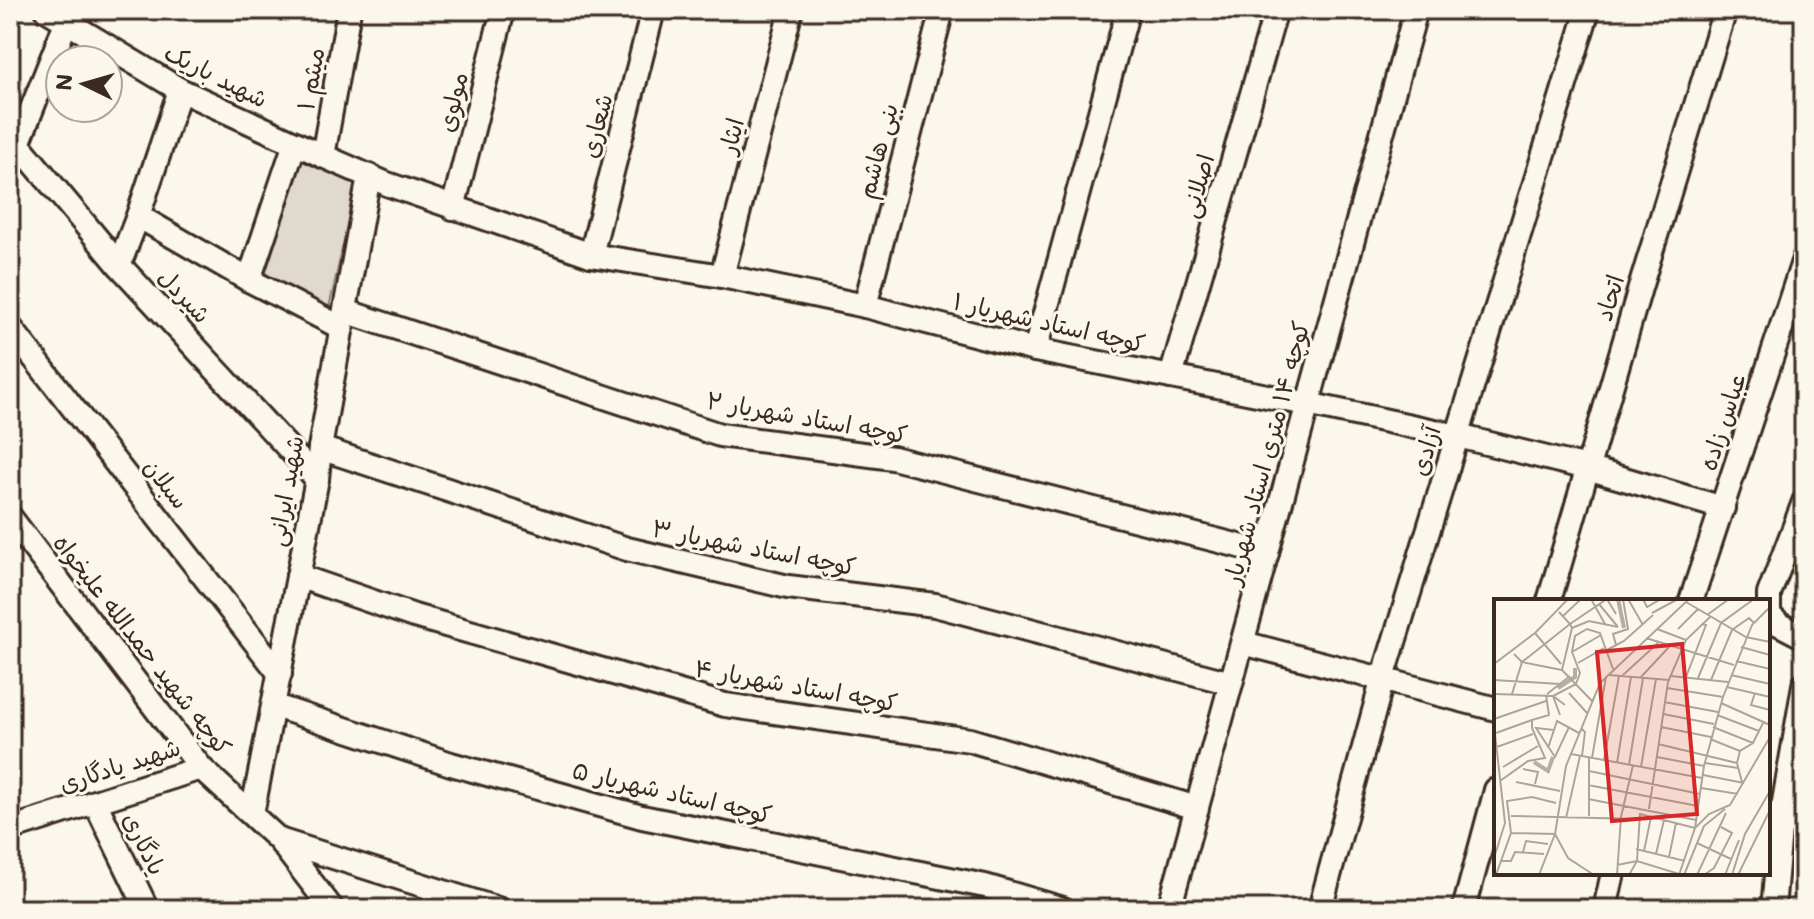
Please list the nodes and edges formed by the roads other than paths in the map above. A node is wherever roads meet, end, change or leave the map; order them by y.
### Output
1 (47, 10) edge
2 (349, 10) edge
3 (503, 10) edge
4 (653, 10) edge
5 (791, 10) edge
6 (942, 10) edge
7 (1128, 10) edge
8 (1276, 10) edge
9 (1416, 10) edge
10 (1588, 10) edge
11 (1725, 10) edge
12 (68, 16) edge
13 (180, 90) junction
14 (295, 143) junction
15 (14, 151) edge
16 (323, 156) junction
17 (369, 176) junction
18 (453, 208) junction
19 (138, 216) junction
20 (591, 255) junction
21 (1804, 259) edge
22 (119, 265) junction
23 (722, 276) junction
24 (249, 280) junction
25 (865, 306) junction
26 (343, 320) junction
27 (10, 327) edge
28 (1035, 350) junction
29 (1171, 377) junction
30 (1307, 404) junction
31 (1458, 436) junction
32 (320, 448) junction
33 (1587, 468) junction
34 (317, 479) junction
35 (1804, 502) edge
36 (1723, 508) junction
37 (10, 517) edge
38 (1267, 553) junction
39 (298, 576) junction
40 (1550, 599) edge
41 (1692, 599) edge
42 (1769, 599) edge
43 (1770, 616) edge
44 (1804, 637) edge
45 (1243, 643) junction
46 (280, 674) junction
47 (1383, 678) junction
48 (1231, 683) junction
49 (1804, 685) edge
50 (275, 706) junction
51 (1494, 708) edge
52 (201, 768) junction
53 (1494, 797) edge
54 (95, 802) junction
55 (1197, 808) junction
56 (252, 814) junction
57 (1775, 817) edge
58 (1804, 825) edge
59 (10, 829) edge
60 (279, 840) junction
61 (1613, 875) edge
62 (147, 909) edge
63 (332, 909) edge
64 (498, 909) edge
65 (1063, 909) edge
66 (1169, 909) edge
67 (1320, 909) edge
68 (1464, 909) edge
69 (1605, 909) edge
70 (1773, 909) edge

1 - 12 street, شهید باریک
2 - 16 street, میثم ۱
3 - 18 street, مولوی
4 - 20 street, شعاری
5 - 23 street, ایثار
6 - 25 street, بنی هاشم
7 - 28 street
8 - 29 street, اصلانی
9 - 30 street, کوچه ۱۴ متری استاد شهریار
10 - 31 street, آزادی
11 - 33 street, اتحاد
12 - 13 street, شهید باریک
12 - 15 street
13 - 14 street, شهید باریک
13 - 19 street
14 - 16 street, شهید باریک
14 - 24 street
15 - 22 street, شیردل
16 - 17 street, شهید باریک
17 - 18 street, کوچه استاد شهریار ۱
17 - 26 street, شهید ایرانی
18 - 20 street, کوچه استاد شهریار ۱
19 - 22 street
19 - 24 street, کوچه استاد شهریار ۲
20 - 23 street, کوچه استاد شهریار ۱
21 - 36 street, عباس زاده
22 - 34 street, شیردل
23 - 25 street, کوچه استاد شهریار ۱
24 - 26 street, کوچه استاد شهریار ۲
25 - 28 street, کوچه استاد شهریار ۱
26 - 32 street, شهید ایرانی
26 - 38 street, کوچه استاد شهریار ۲
27 - 46 street, سبلان
28 - 29 street, کوچه استاد شهریار ۱
29 - 30 street, کوچه استاد شهریار ۱
30 - 31 street, کوچه استاد شهریار ۱
30 - 38 street, کوچه ۱۴ متری استاد شهریار
31 - 33 street, کوچه استاد شهریار ۱
31 - 47 street, آزادی
32 - 34 street, شهید ایرانی
32 - 48 street, کوچه استاد شهریار ۳
33 - 36 street, کوچه استاد شهریار ۱
33 - 40 street, اتحاد
34 - 39 street, شهید ایرانی
35 - 42 street
36 - 41 street, عباس زاده
37 - 52 street, کوچه شهید حمدالله علیخواه
38 - 45 street, کوچه ۱۴ متری استاد شهریار
39 - 46 street, شهید ایرانی
39 - 55 street, کوچه استاد شهریار ۴
43 - 44 street
45 - 47 street
45 - 48 street, کوچه ۱۴ متری استاد شهریار
46 - 50 street, شهید ایرانی
47 - 51 street
47 - 67 street, آزادی
48 - 55 street, کوچه ۱۴ متری استاد شهریار
49 - 57 street
50 - 56 street, شهید ایرانی
50 - 65 street, کوچه استاد شهریار ۵
52 - 54 street, شهید یادگاری
52 - 56 street, کوچه شهید حمدالله علیخواه
53 - 68 street
54 - 59 street, شهید یادگاری
54 - 62 street, یادگاری
55 - 66 street, کوچه ۱۴ متری استاد شهریار
56 - 60 street, کوچه شهید حمدالله علیخواه
57 - 58 street
57 - 70 street
60 - 63 street, کوچه شهید حمدالله علیخواه
60 - 64 street
61 - 69 street

